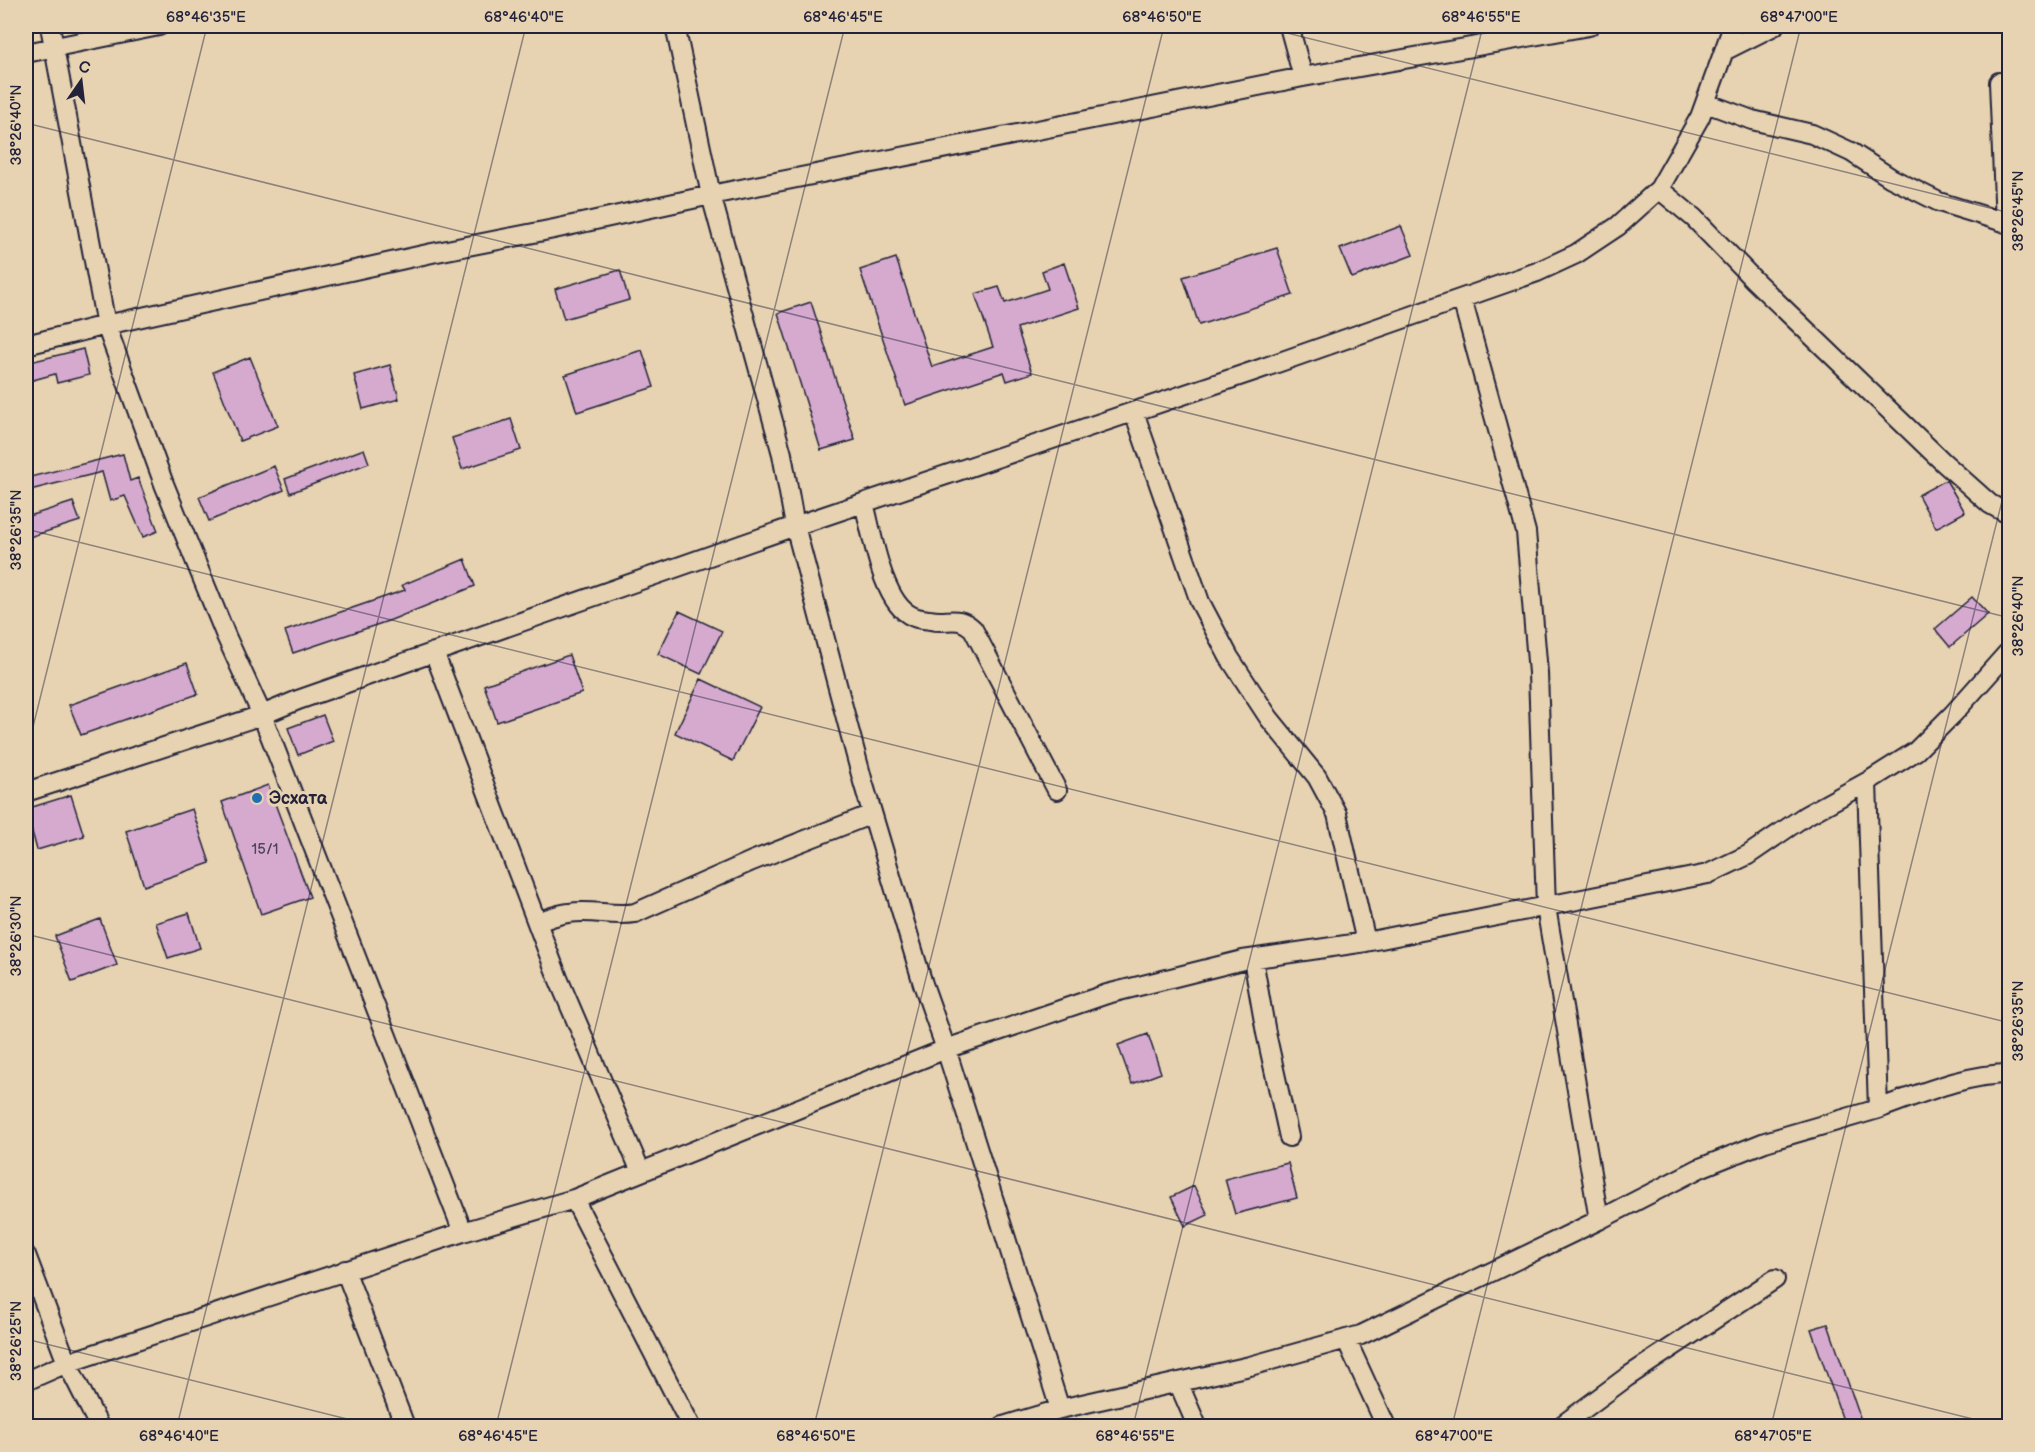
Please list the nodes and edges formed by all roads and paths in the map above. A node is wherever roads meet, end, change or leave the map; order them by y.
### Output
1 (50, 26) edge
2 (159, 26) edge
3 (675, 26) edge
4 (1289, 26) edge
5 (1589, 26) edge
6 (1733, 26) edge
7 (1774, 26) edge
8 (54, 48) junction
9 (1724, 51) junction
10 (26, 53) edge
11 (1303, 77) junction
12 (1999, 82) dead end
13 (1706, 103) junction
14 (1659, 189) junction
15 (711, 195) junction
16 (2007, 224) edge
17 (1462, 299) junction
18 (106, 325) junction
19 (26, 345) edge
20 (1134, 412) junction
21 (864, 503) junction
22 (2010, 515) edge
23 (795, 526) junction
24 (2010, 650) edge
25 (434, 652) junction
26 (262, 715) junction
27 (1867, 782) junction
28 (1057, 790) dead end
29 (26, 792) edge
30 (872, 814) junction
31 (1546, 907) junction
32 (537, 922) junction
33 (1366, 942) junction
34 (1253, 959) junction
35 (946, 1049) junction
36 (2010, 1074) edge
37 (1878, 1109) junction
38 (1289, 1137) dead end
39 (641, 1172) junction
40 (574, 1199) junction
41 (1599, 1220) junction
42 (462, 1232) junction
43 (26, 1255) edge
44 (345, 1270) junction
45 (1775, 1279) dead end
46 (1346, 1339) junction
47 (67, 1363) junction
48 (26, 1381) edge
49 (1178, 1382) junction
50 (1060, 1409) junction
51 (99, 1426) edge
52 (405, 1426) edge
53 (691, 1426) edge
54 (1005, 1426) edge
55 (1197, 1426) edge
56 (1386, 1426) edge
57 (1561, 1426) edge

1 - 8 street
2 - 8 street
3 - 15 street
4 - 11 street
5 - 11 street
6 - 9 street
7 - 9 street
8 - 10 street
8 - 18 street
9 - 13 street
11 - 15 street
12 - 16 street
13 - 14 street
13 - 16 street
14 - 17 street
14 - 22 street
15 - 18 street
15 - 23 street
17 - 20 street
17 - 31 street
18 - 19 street
18 - 26 street
20 - 21 street
20 - 33 street
21 - 23 street
21 - 28 street
23 - 25 street
23 - 30 street
24 - 27 street
25 - 26 street
25 - 32 street
26 - 29 street
26 - 42 street
27 - 31 street
27 - 37 street
30 - 32 street
30 - 35 street
31 - 33 street
31 - 41 street
32 - 39 street
33 - 34 street
34 - 35 street
34 - 38 street
35 - 39 street
35 - 50 street
36 - 37 street
37 - 41 street
39 - 40 street
40 - 42 street
40 - 53 street
41 - 46 street
42 - 44 street
43 - 47 street
44 - 47 street
44 - 52 street
45 - 57 street
46 - 49 street
46 - 56 street
47 - 48 street
47 - 51 street
49 - 50 street
49 - 55 street
50 - 54 street

